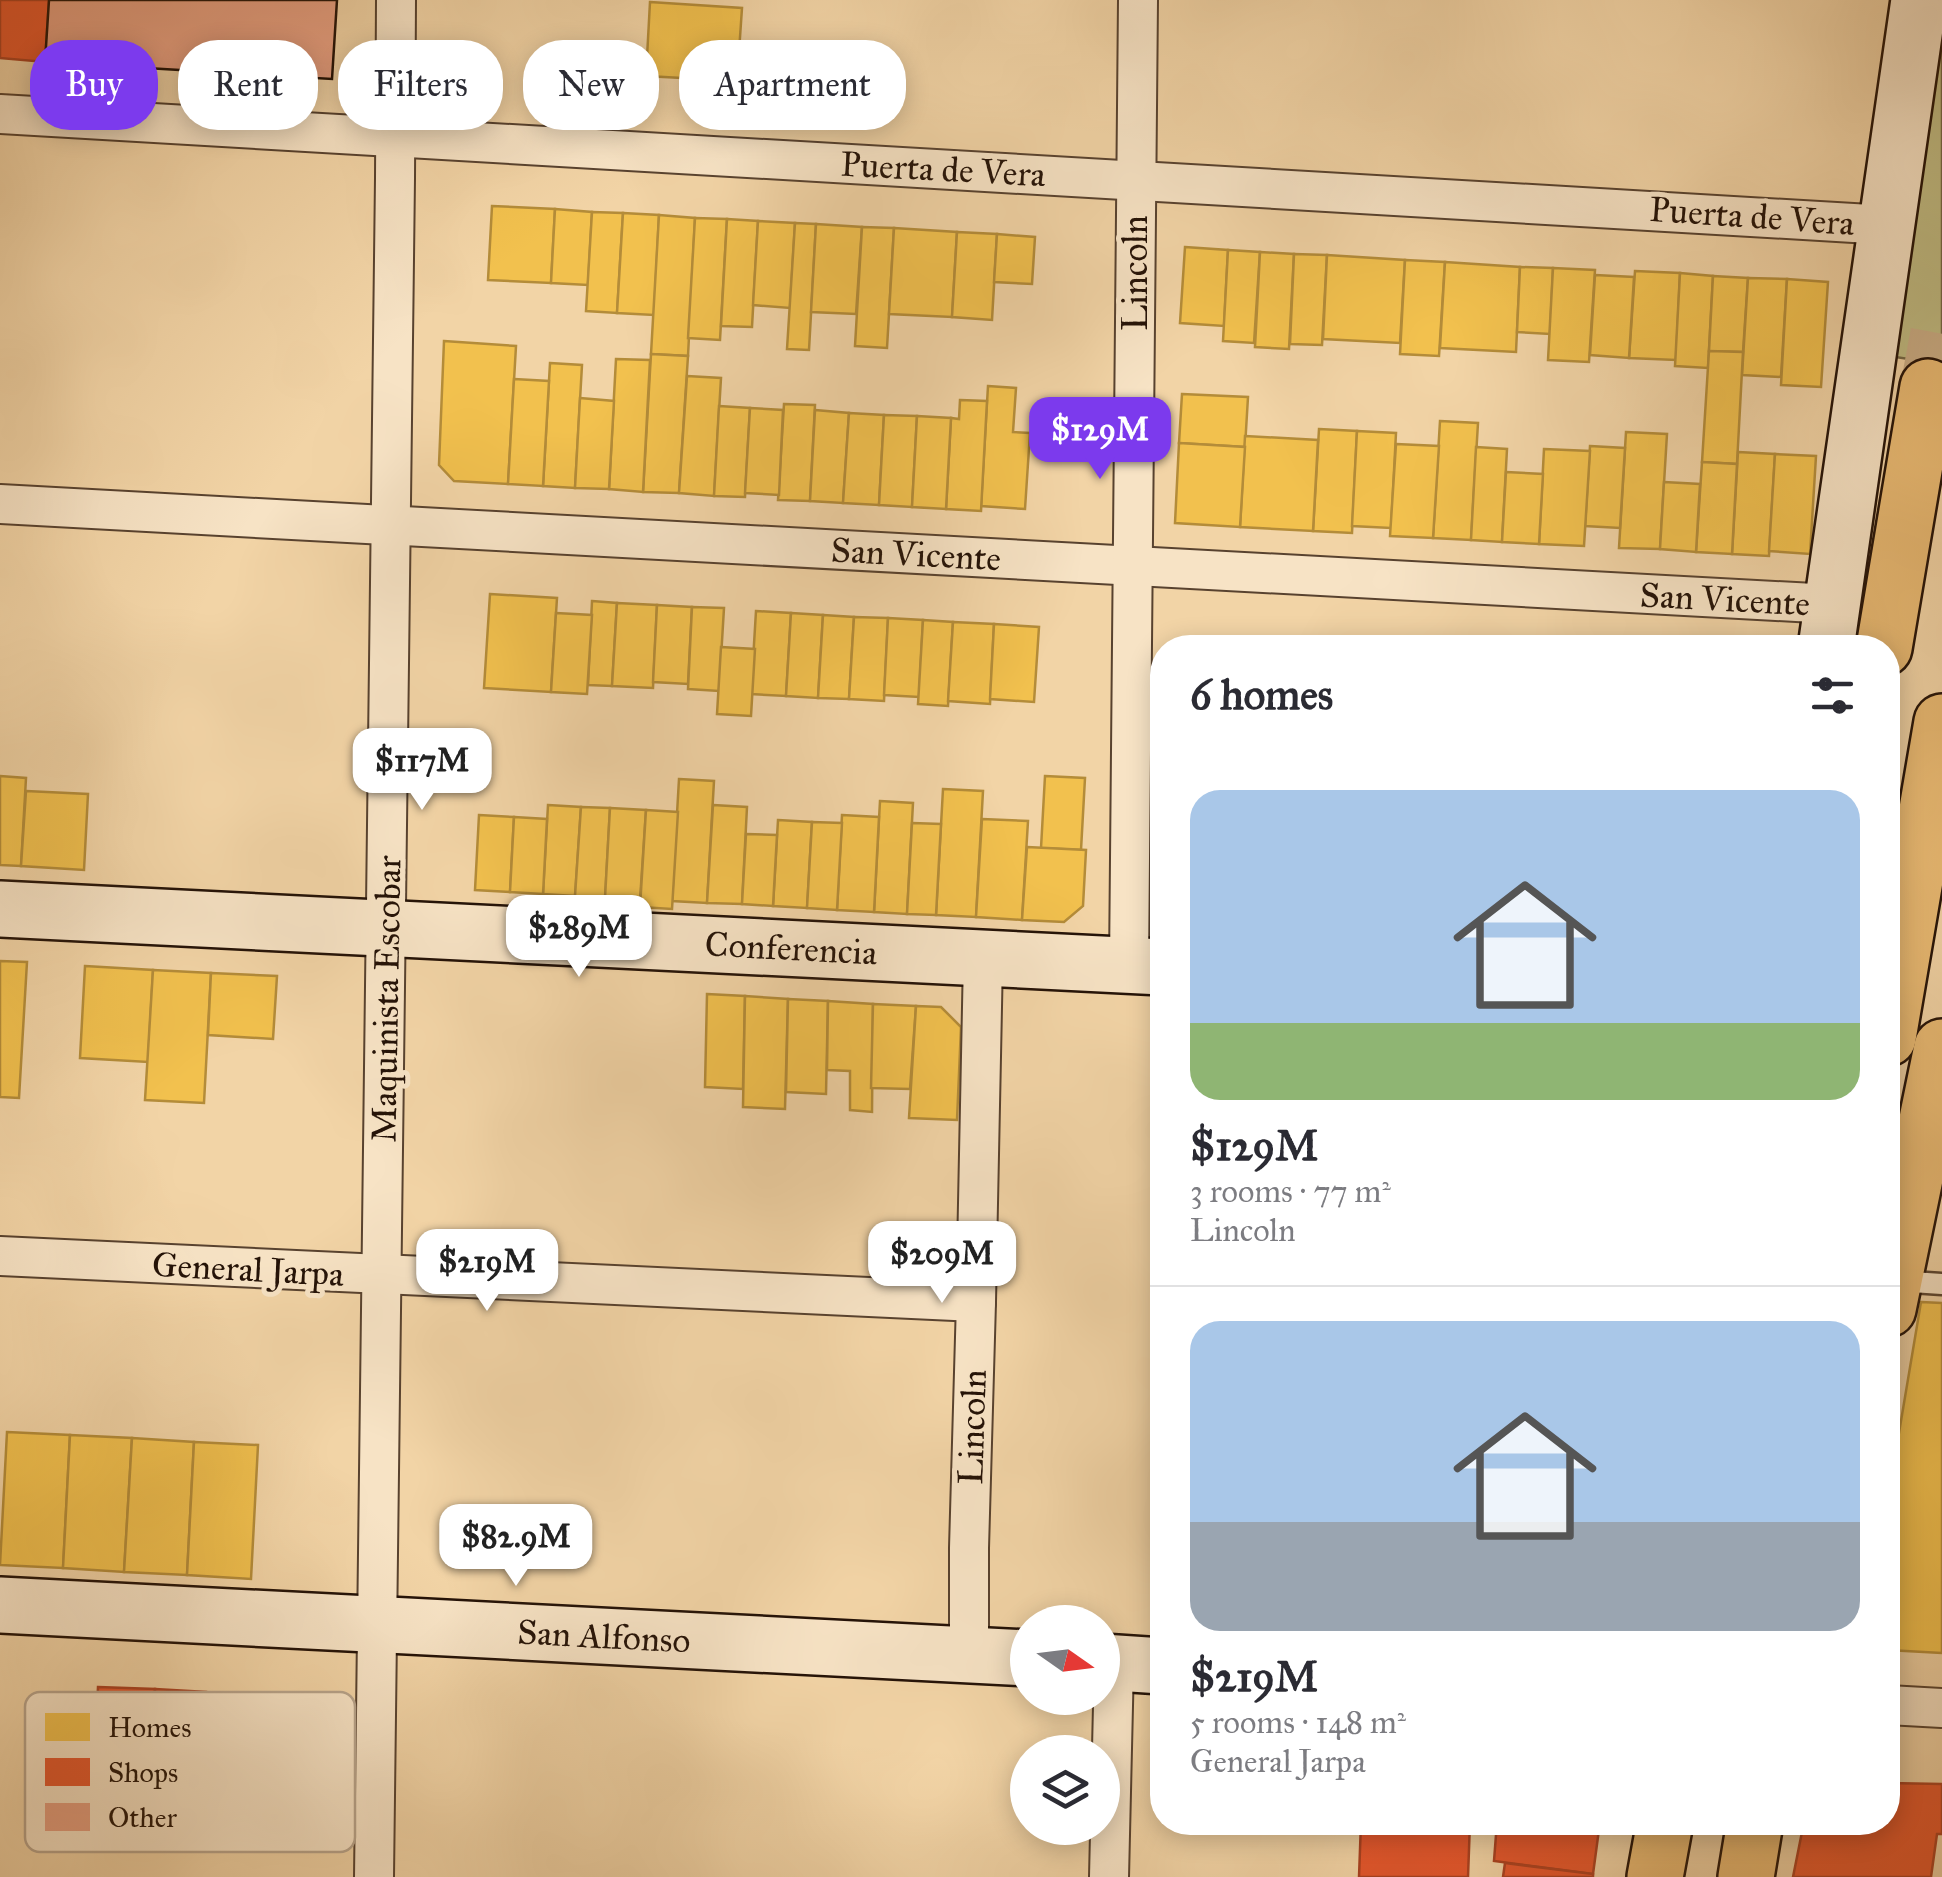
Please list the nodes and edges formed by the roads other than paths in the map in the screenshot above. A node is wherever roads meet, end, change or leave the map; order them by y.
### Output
1 (396, 0) edge
2 (1138, 0) edge
3 (1919, 0) edge
4 (0, 114) edge
5 (396, 136) junction
6 (1136, 180) junction
7 (1887, 224) junction
8 (1928, 387) tunnel mouth
9 (0, 504) edge
10 (391, 526) junction
11 (1134, 566) junction
12 (1829, 626) edge
13 (1886, 635) edge
14 (1942, 722) edge
15 (0, 908) edge
16 (386, 928) junction
17 (983, 958) junction
18 (1146, 966) edge
19 (1900, 968) edge
20 (1942, 1047) edge
21 (0, 1256) edge
22 (383, 1275) junction
23 (1908, 1291) edge
24 (976, 1302) junction
25 (0, 1605) edge
26 (379, 1625) junction
27 (969, 1655) junction
28 (1010, 1657) edge
29 (1126, 1663) edge
30 (1900, 1706) edge
31 (1942, 1708) edge
32 (1663, 1835) edge
33 (1754, 1835) edge
34 (374, 1877) edge
35 (1109, 1877) edge
36 (1656, 1877) edge
37 (1746, 1877) edge

1 - 5 street, Maquinista Escobar
2 - 6 street, Lincoln
3 - 7 street
4 - 5 street, Puerta de Vera
5 - 6 street, Puerta de Vera
5 - 10 street, Maquinista Escobar
6 - 7 street, Puerta de Vera
6 - 11 street, Lincoln
7 - 12 street
8 - 13 main road
9 - 10 street, San Vicente
10 - 11 street, San Vicente
10 - 16 street, Maquinista Escobar
11 - 12 street, San Vicente
11 - 18 street, Lincoln
14 - 19 main road
15 - 16 street, Conferencia
16 - 17 street, Conferencia
16 - 22 street, Maquinista Escobar
17 - 18 street, Conferencia
17 - 24 street, Lincoln
20 - 23 main road
21 - 22 street, General Jarpa
22 - 24 street, General Jarpa
22 - 26 street, Maquinista Escobar
24 - 27 street, Lincoln
25 - 26 street, San Alfonso
26 - 27 street, San Alfonso
26 - 34 street, Maquinista Escobar
27 - 28 street, San Alfonso
29 - 35 street
30 - 31 street
32 - 36 main road
33 - 37 main road

